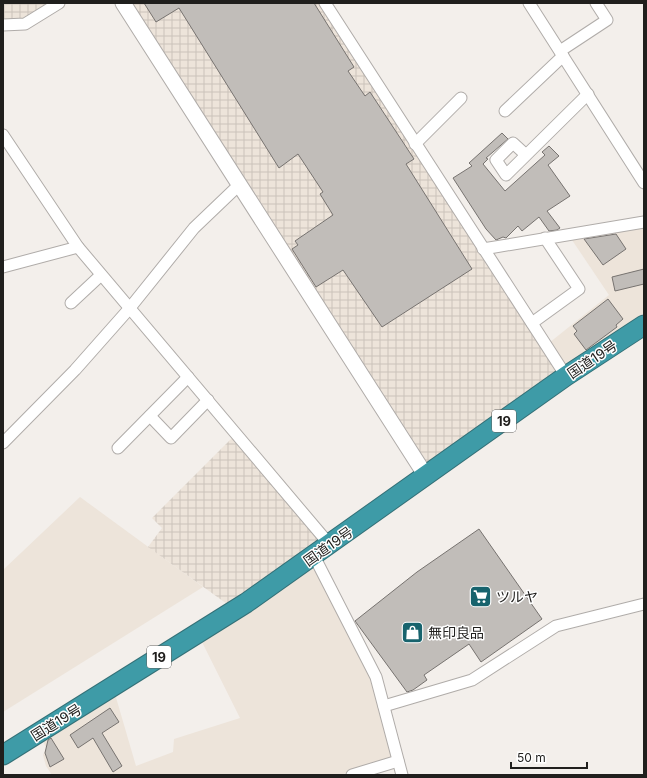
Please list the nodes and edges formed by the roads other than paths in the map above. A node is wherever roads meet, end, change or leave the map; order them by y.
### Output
1 (59, 3) edge
2 (123, 3) edge
3 (325, 3) edge
4 (529, 3) edge
5 (596, 3) edge
6 (3, 25) edge
7 (562, 54) junction
8 (588, 94) junction
9 (461, 98) dead end
10 (505, 111) dead end
11 (3, 135) edge
12 (415, 144) junction
13 (526, 155) dead end
14 (644, 183) edge
15 (238, 185) junction
16 (644, 222) edge
17 (546, 238) junction
18 (78, 247) junction
19 (484, 249) junction
20 (3, 267) edge
21 (101, 275) junction
22 (71, 303) dead end
23 (129, 308) junction
24 (532, 323) junction
25 (644, 325) edge
26 (566, 376) junction
27 (188, 377) junction
28 (208, 400) junction
29 (150, 416) junction
30 (3, 443) edge
31 (118, 448) dead end
32 (426, 476) junction
33 (330, 545) junction
34 (314, 556) junction
35 (644, 604) edge
36 (384, 706) junction
37 (3, 755) edge
38 (398, 761) junction
39 (352, 775) edge
40 (402, 775) edge

1 - 6 street
2 - 15 street
3 - 12 street
4 - 7 street
5 - 7 street
7 - 8 street
7 - 10 street
8 - 13 street
8 - 14 street
9 - 12 street
11 - 18 street
12 - 19 street
15 - 23 street
15 - 32 street
16 - 17 street
17 - 19 street
17 - 24 street
18 - 20 street
18 - 21 street
19 - 24 street
21 - 22 street
21 - 23 street
23 - 27 street
23 - 30 street
24 - 26 street
25 - 26 highway, 国道19号 / 19
26 - 32 highway, 国道19号 / 19
27 - 28 street
27 - 29 street
28 - 29 street
28 - 33 street
29 - 31 street
32 - 33 highway, 国道19号 / 19
33 - 34 highway, 国道19号 / 19
34 - 36 street
34 - 37 highway, 国道19号 / 19
35 - 36 street
36 - 38 street
38 - 39 street
38 - 40 street

